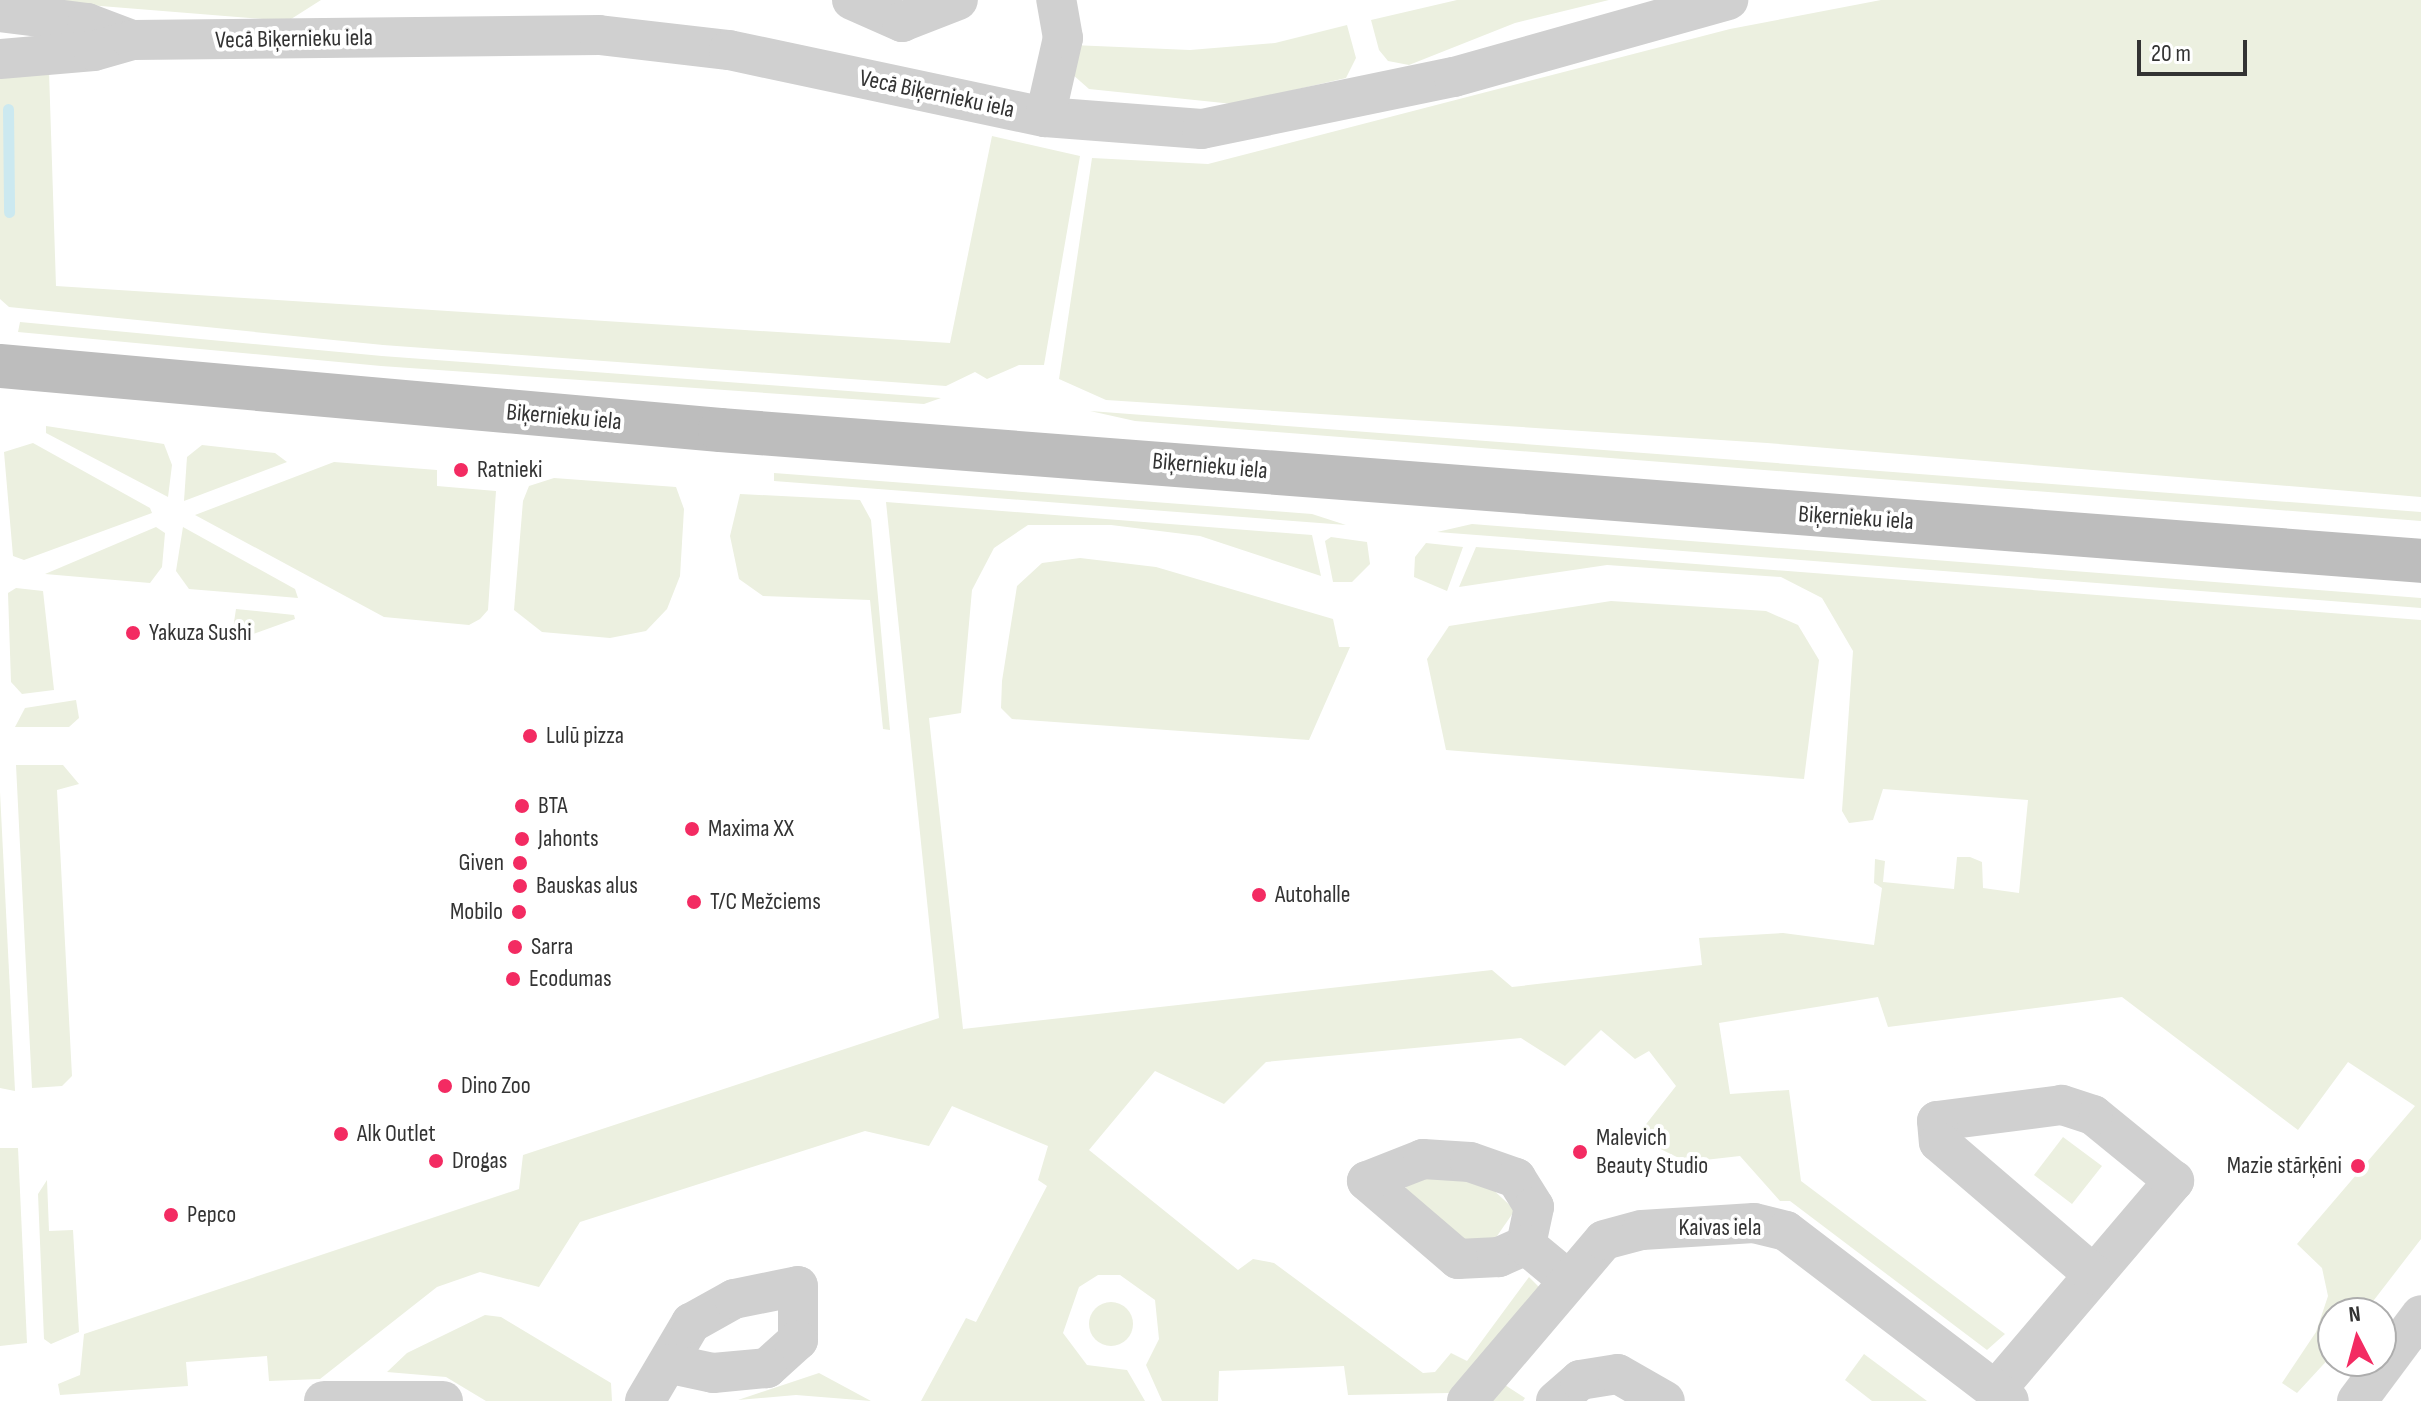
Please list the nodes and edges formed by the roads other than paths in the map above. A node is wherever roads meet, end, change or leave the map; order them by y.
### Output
1 (852, 0) edge
2 (958, 0) edge
3 (1055, 0) edge
4 (1712, 2) edge
5 (0, 12) edge
6 (132, 40) junction
7 (0, 59) edge
8 (1048, 99) junction
9 (0, 366) edge
10 (2421, 561) edge
11 (1526, 1245) dead end
12 (2094, 1275) junction
13 (1568, 1280) junction
14 (2421, 1315) edge
15 (1510, 1354) junction
16 (671, 1364) dead end
17 (2002, 1396) edge
18 (1558, 1397) edge
19 (324, 1401) edge
20 (443, 1401) edge
21 (645, 1401) edge
22 (1467, 1401) edge
23 (1665, 1401) edge
24 (2357, 1401) edge

1 - 2 street
3 - 8 street
4 - 8 street, Vecā Biķernieku iela
5 - 6 street, Vecā Biķernieku iela
6 - 7 street, Vecā Biķernieku iela
6 - 8 street, Vecā Biķernieku iela
9 - 10 main road, Biķernieku iela
11 - 13 street
12 - 12 street, Kaivas iela
12 - 17 street, Kaivas iela
13 - 15 street, Kaivas iela
13 - 17 street, Kaivas iela
14 - 24 street
15 - 18 street
15 - 22 street, Kaivas iela
16 - 21 street
18 - 23 street
19 - 20 street

